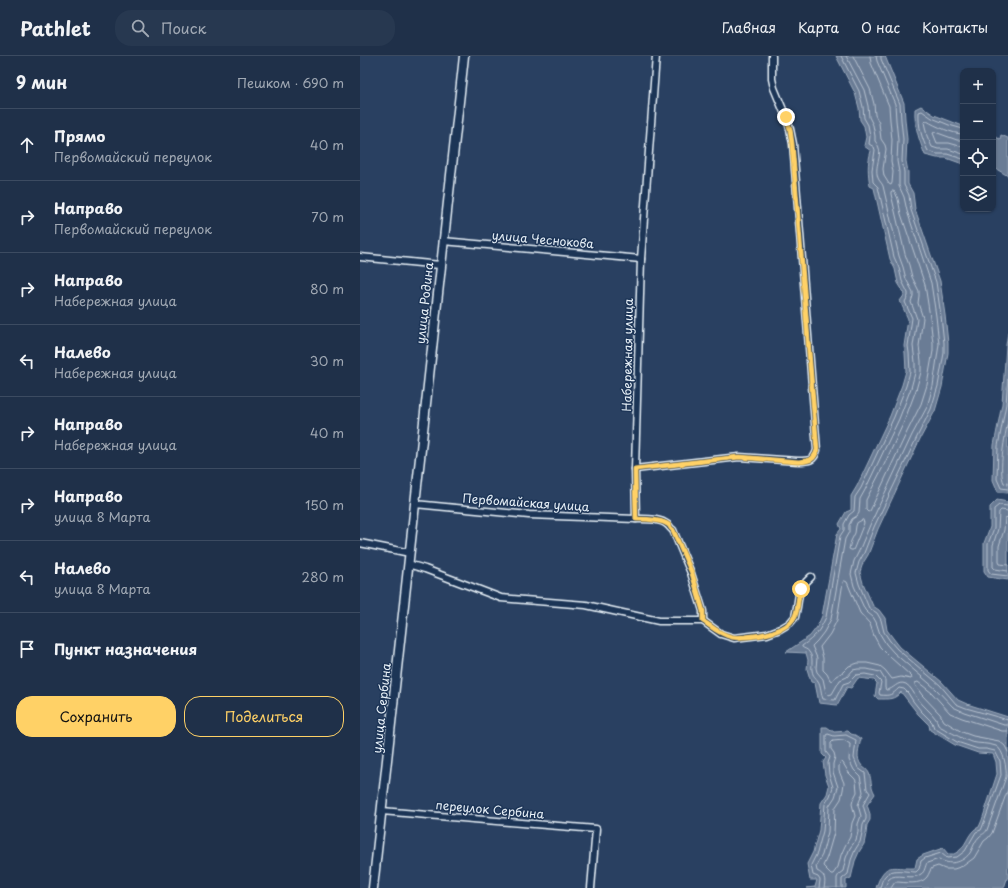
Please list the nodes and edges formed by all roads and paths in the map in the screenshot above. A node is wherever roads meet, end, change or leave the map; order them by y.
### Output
1 (464, 56) edge
2 (656, 56) edge
3 (772, 56) edge
4 (443, 241) junction
5 (360, 257) edge
6 (641, 260) junction
7 (440, 265) junction
8 (635, 469) junction
9 (415, 504) junction
10 (636, 519) junction
11 (360, 544) edge
12 (410, 553) junction
13 (408, 564) junction
14 (811, 577) dead end
15 (703, 621) junction
16 (382, 811) junction
17 (373, 888) edge
18 (591, 888) edge

1 - 4 street, улица Родина
2 - 6 street, Набережная улица
3 - 8 street
4 - 6 street, улица Чеснокова
4 - 7 street, улица Родина
5 - 7 street
6 - 8 street, Набережная улица
7 - 9 street, улица Родина
8 - 10 street, Набережная улица
9 - 10 street, Первомайская улица
9 - 12 street, улица Родина
10 - 15 street
11 - 12 street
12 - 13 street, улица Сербина
13 - 15 street
13 - 16 street, улица Сербина
14 - 15 street
16 - 17 street, улица Сербина
16 - 18 street, переулок Сербина

